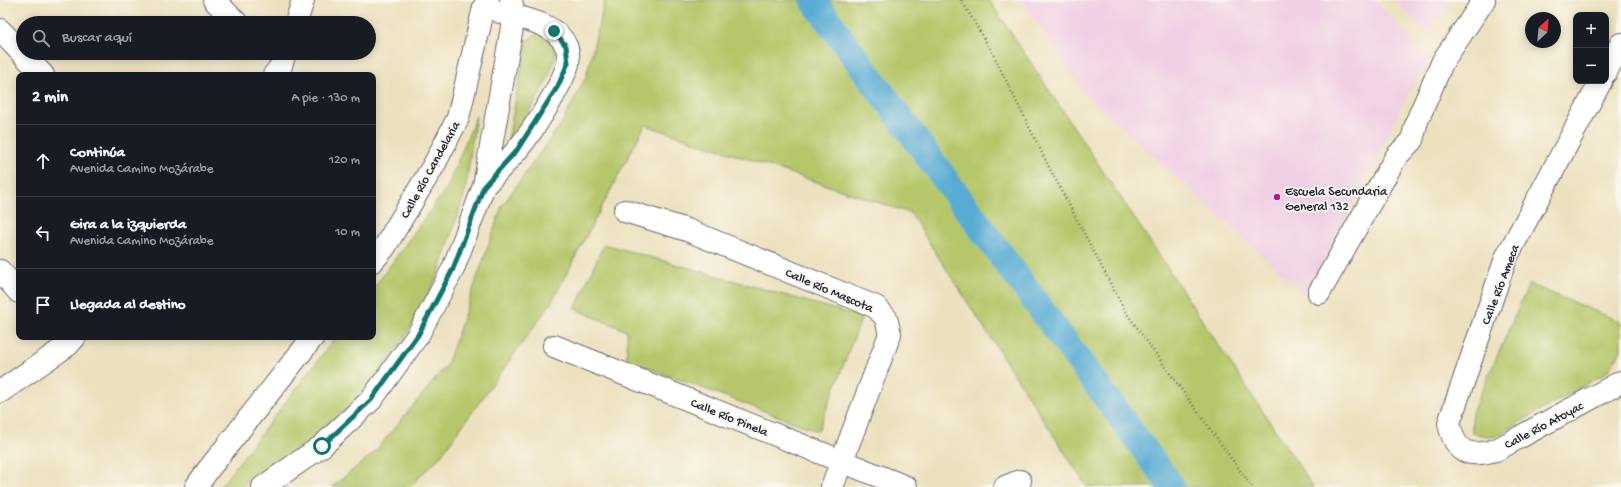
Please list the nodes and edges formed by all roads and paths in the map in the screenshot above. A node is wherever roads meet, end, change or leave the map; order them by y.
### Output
1 (214, 0) edge
2 (303, 0) edge
3 (961, 0) edge
4 (1484, 0) edge
5 (486, 4) edge
6 (512, 8) edge
7 (230, 16) edge
8 (298, 16) edge
9 (0, 30) edge
10 (1621, 44) edge
11 (16, 47) edge
12 (29, 60) edge
13 (40, 72) edge
14 (1609, 73) edge
15 (1603, 84) edge
16 (484, 186) junction
17 (625, 211) dead end
18 (376, 257) edge
19 (0, 271) edge
20 (16, 289) edge
21 (1319, 293) dead end
22 (68, 340) edge
23 (311, 340) edge
24 (554, 346) dead end
25 (1621, 382) edge
26 (0, 392) edge
27 (1463, 451) joint
28 (842, 461) junction
29 (202, 478) edge
30 (185, 487) edge
31 (264, 487) edge
32 (832, 487) edge
33 (906, 487) edge
34 (1252, 487) edge

1 - 7 street
2 - 8 street
3 - 34 path
4 - 21 street
5 - 6 street
5 - 18 street, Calle Río Candelaria
6 - 16 street
6 - 16 street
9 - 11 street
10 - 14 street, Calle Río Ameca
12 - 13 street
15 - 27 street, Calle Río Ameca
16 - 31 street
17 - 28 street, Calle Río Mascota
19 - 20 street
22 - 26 street
23 - 29 street
24 - 28 street, Calle Río Pinela
25 - 27 street, Calle Río Atoyac
28 - 32 street, Calle Río Mascota
28 - 33 street, Calle Río Pinela
29 - 30 street

